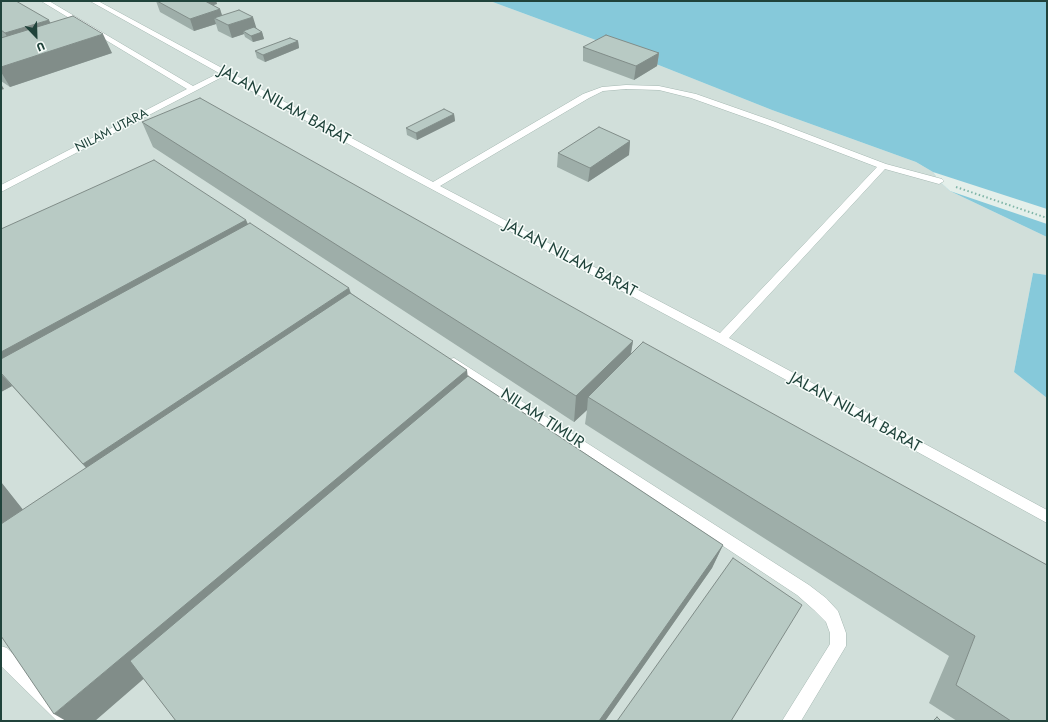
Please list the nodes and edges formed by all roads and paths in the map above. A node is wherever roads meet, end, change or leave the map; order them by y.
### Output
1 (44, 1) edge
2 (93, 1) edge
3 (224, 73) junction
4 (192, 89) junction
5 (883, 166) junction
6 (939, 181) joint
7 (433, 186) junction
8 (1, 189) edge
9 (1047, 218) edge
10 (721, 339) junction
11 (441, 354) edge
12 (1047, 517) edge
13 (1, 654) edge
14 (70, 721) edge
15 (791, 721) edge

1 - 4 lane
2 - 3 lane, JALAN NILAM BARAT
3 - 4 lane, NILAM UTARA
3 - 7 lane, JALAN NILAM BARAT
4 - 8 lane, NILAM UTARA
5 - 6 lane
5 - 7 lane
5 - 10 lane
6 - 9 path
7 - 10 lane, JALAN NILAM BARAT
10 - 12 lane, JALAN NILAM BARAT
11 - 15 lane, NILAM TIMUR
13 - 14 lane

